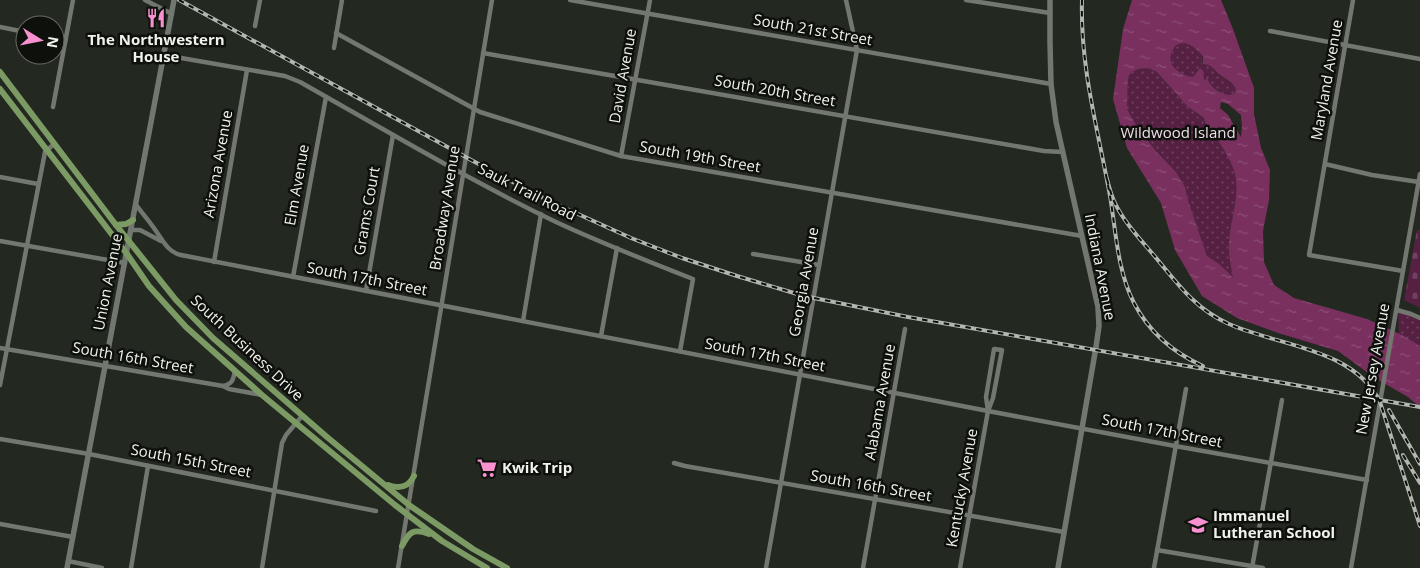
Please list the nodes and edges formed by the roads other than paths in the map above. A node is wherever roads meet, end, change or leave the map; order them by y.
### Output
1 (73, 0) edge
2 (145, 0) edge
3 (174, 0) edge
4 (260, 0) edge
5 (342, 0) edge
6 (492, 0) edge
7 (570, 0) edge
8 (650, 0) edge
9 (846, 0) edge
10 (966, 0) edge
11 (1050, 0) edge
12 (1353, 0) edge
13 (1050, 13) junction
14 (172, 14) junction
15 (647, 14) junction
16 (255, 26) dead end
17 (0, 27) edge
18 (15, 30) edge
19 (1270, 31) dead end
20 (336, 33) junction
21 (66, 39) joint
22 (1346, 44) junction
23 (334, 48) dead end
24 (857, 50) junction
25 (483, 53) junction
26 (164, 55) junction
27 (1420, 59) edge
28 (247, 70) junction
29 (0, 72) edge
30 (635, 80) junction
31 (1051, 84) junction
32 (0, 88) edge
33 (326, 97) junction
34 (53, 107) dead end
35 (474, 110) junction
36 (846, 116) junction
37 (393, 136) junction
38 (54, 144) junction
39 (46, 150) junction
40 (1063, 152) junction
41 (621, 156) junction
42 (1325, 164) junction
43 (464, 174) junction
44 (1420, 174) edge
45 (0, 177) edge
46 (1419, 182) junction
47 (38, 184) junction
48 (832, 193) junction
49 (136, 205) junction
50 (541, 214) junction
51 (133, 220) junction
52 (116, 225) junction
53 (131, 230) junction
54 (1082, 236) junction
55 (0, 241) edge
56 (129, 241) junction
57 (162, 242) junction
58 (27, 246) junction
59 (617, 248) junction
60 (127, 254) junction
61 (753, 254) dead end
62 (125, 262) junction
63 (214, 262) junction
64 (819, 265) junction
65 (1403, 271) junction
66 (293, 277) junction
67 (366, 291) junction
68 (441, 306) junction
69 (1396, 310) junction
70 (1420, 318) edge
71 (523, 321) junction
72 (905, 329) dead end
73 (601, 336) junction
74 (0, 348) edge
75 (7, 349) junction
76 (680, 351) junction
77 (105, 366) junction
78 (235, 371) junction
79 (800, 375) junction
80 (0, 385) edge
81 (223, 386) junction
82 (1186, 389) dead end
83 (894, 393) junction
84 (262, 395) junction
85 (1282, 400) dead end
86 (988, 411) junction
87 (302, 416) junction
88 (296, 423) junction
89 (1082, 428) junction
90 (0, 439) edge
91 (1175, 446) junction
92 (89, 454) junction
93 (674, 463) dead end
94 (1271, 463) junction
95 (148, 466) junction
96 (414, 476) junction
97 (1367, 480) junction
98 (382, 483) junction
99 (781, 483) junction
100 (275, 490) junction
101 (875, 499) junction
102 (409, 504) junction
103 (376, 511) dead end
104 (407, 515) junction
105 (969, 516) junction
106 (0, 524) edge
107 (1064, 532) junction
108 (73, 537) junction
109 (437, 537) junction
110 (402, 546) junction
111 (1158, 550) junction
112 (68, 565) edge
113 (1253, 567) edge
114 (102, 568) edge
115 (131, 568) edge
116 (262, 568) edge
117 (398, 568) edge
118 (487, 568) edge
119 (507, 568) edge
120 (766, 568) edge
121 (863, 568) edge
122 (960, 568) edge
123 (1058, 568) edge
124 (1154, 568) edge
125 (1263, 568) edge
126 (1351, 568) edge

1 - 21 street
2 - 14 street
3 - 14 main road, Union Avenue
4 - 16 street
5 - 20 street
6 - 25 street, Broadway Avenue
7 - 15 street, South 21st Street
8 - 15 street, David Avenue
9 - 24 street, Georgia Avenue
10 - 13 street
11 - 13 main road, Indiana Avenue
12 - 22 street, Maryland Avenue
13 - 31 main road, Indiana Avenue
14 - 26 main road, Union Avenue
15 - 24 street, South 21st Street
15 - 30 street, David Avenue
17 - 18 street
19 - 22 street
20 - 23 street
20 - 35 street, South 19th Street
21 - 34 street
22 - 27 street
22 - 42 street, Maryland Avenue
24 - 31 street, South 21st Street
24 - 36 street, Georgia Avenue
25 - 30 street, South 20th Street
25 - 35 street, Broadway Avenue
26 - 28 street
26 - 49 main road, Union Avenue
28 - 33 street, Sauk Trail Road
28 - 63 street, Arizona Avenue
29 - 38 main road, South Business Drive
30 - 36 street, South 20th Street
30 - 41 street, David Avenue
31 - 40 main road, Indiana Avenue
32 - 39 main road, South Business Drive
33 - 37 street, Sauk Trail Road
33 - 66 street, Elm Avenue
35 - 41 street, South 19th Street
35 - 43 street, Broadway Avenue
36 - 40 street, South 20th Street
36 - 48 street, Georgia Avenue
37 - 43 street, Sauk Trail Road
37 - 67 street, Grams Court
38 - 39 street
38 - 52 main road, South Business Drive
39 - 47 street
39 - 60 main road, South Business Drive
40 - 54 main road, Indiana Avenue
41 - 48 street, South 19th Street
42 - 46 street
42 - 65 street, Maryland Avenue
43 - 50 street, Sauk Trail Road
43 - 68 street, Broadway Avenue
44 - 46 street, New Jersey Avenue
45 - 47 street
46 - 65 street, New Jersey Avenue
47 - 58 street
48 - 54 street, South 19th Street
48 - 64 street, Georgia Avenue
49 - 51 main road, Union Avenue
49 - 57 street, South 17th Street
50 - 59 street, Sauk Trail Road
50 - 71 street
51 - 52 main road
51 - 53 main road, Union Avenue
52 - 56 main road, South Business Drive
53 - 56 main road, Union Avenue
53 - 57 street, South 17th Street
54 - 89 main road, Indiana Avenue
55 - 58 street
56 - 60 main road, Union Avenue
56 - 87 main road, South Business Drive
57 - 63 street, South 17th Street
58 - 62 street
58 - 75 street
59 - 73 street
59 - 76 street, Sauk Trail Road
60 - 62 main road, Union Avenue
60 - 78 main road, South Business Drive
61 - 64 street
62 - 77 main road, Union Avenue
63 - 66 street, South 17th Street
64 - 79 street, Georgia Avenue
65 - 69 street, New Jersey Avenue
66 - 67 street, South 17th Street
67 - 68 street, South 17th Street
68 - 71 street, South 17th Street
68 - 96 street, Broadway Avenue
69 - 70 street
69 - 97 street, New Jersey Avenue
71 - 73 street, South 17th Street
72 - 83 street, Alabama Avenue
73 - 76 street, South 17th Street
74 - 75 street, South 16th Street
75 - 77 street, South 16th Street
75 - 80 street
76 - 79 street, South 17th Street
77 - 81 street, South 16th Street
77 - 92 main road, Union Avenue
78 - 81 street
78 - 84 main road, South Business Drive
79 - 83 street, South 17th Street
79 - 99 street, Georgia Avenue
81 - 84 street, South 16th Street
82 - 91 street
83 - 86 street, South 17th Street
83 - 101 street, Alabama Avenue
84 - 88 main road, South Business Drive
85 - 94 street
86 - 86 street, Kentucky Avenue
86 - 89 street, South 17th Street
86 - 105 street, Kentucky Avenue
87 - 88 street
87 - 98 main road, South Business Drive
88 - 100 street
88 - 104 main road, South Business Drive
89 - 91 street, South 17th Street
89 - 107 main road, Indiana Avenue
90 - 92 street, South 15th Street
91 - 94 street, South 17th Street
91 - 111 street
92 - 95 street, South 15th Street
92 - 108 main road, Union Avenue
93 - 99 street, South 16th Street
94 - 97 street, South 17th Street
94 - 113 street
95 - 100 street, South 15th Street
95 - 115 street
96 - 98 main road
96 - 102 street, Broadway Avenue
97 - 126 street, New Jersey Avenue
98 - 102 main road, South Business Drive
99 - 101 street, South 16th Street
99 - 120 street, Georgia Avenue
100 - 103 street, South 15th Street
100 - 116 street
101 - 105 street, South 16th Street
101 - 121 street, Alabama Avenue
102 - 104 street, Broadway Avenue
102 - 119 main road, South Business Drive
104 - 109 main road, South Business Drive
104 - 110 street, Broadway Avenue
105 - 107 street, South 16th Street
105 - 122 street, Kentucky Avenue
106 - 108 street
107 - 123 main road, Indiana Avenue
108 - 112 main road, Union Avenue
109 - 110 main road
109 - 118 main road, South Business Drive
110 - 117 street, Broadway Avenue
111 - 113 street
111 - 124 street
112 - 114 street
113 - 125 street

